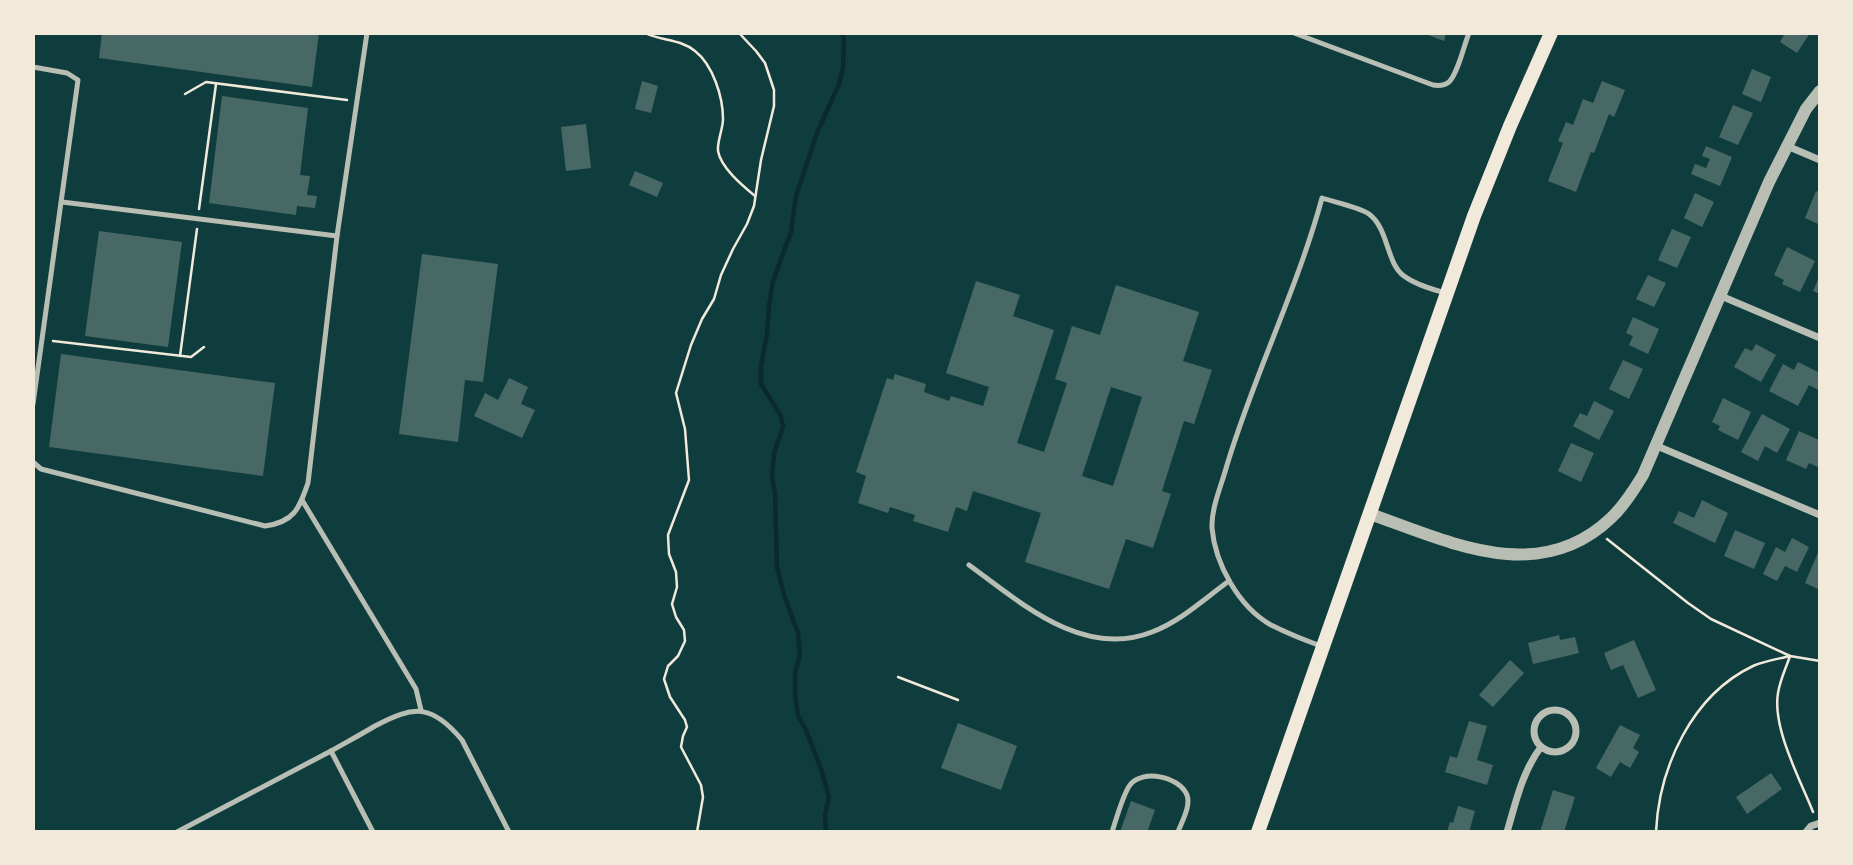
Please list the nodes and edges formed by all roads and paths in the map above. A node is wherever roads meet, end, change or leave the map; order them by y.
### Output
1 (367, 33) edge
2 (645, 33) edge
3 (739, 33) edge
4 (1294, 33) edge
5 (1469, 33) edge
6 (1551, 33) edge
7 (33, 67) edge
8 (1820, 91) edge
9 (185, 94) dead end
10 (357, 102) junction
11 (1786, 146) junction
12 (1820, 160) edge
13 (755, 196) junction
14 (62, 202) junction
15 (337, 236) junction
16 (1446, 293) junction
17 (1721, 296) junction
18 (1820, 338) edge
19 (42, 340) junction
20 (204, 347) dead end
21 (33, 404) edge
22 (1657, 446) junction
23 (33, 462) edge
24 (302, 500) junction
25 (1370, 514) junction
26 (1820, 516) edge
27 (1597, 530) junction
28 (968, 565) dead end
29 (1229, 582) junction
30 (1324, 647) junction
31 (1790, 656) junction
32 (1820, 661) edge
33 (898, 677) dead end
34 (958, 700) dead end
35 (421, 710) junction
36 (1541, 747) junction
37 (331, 751) junction
38 (1819, 824) edge
39 (177, 832) edge
40 (373, 832) edge
41 (509, 832) edge
42 (696, 832) edge
43 (1112, 832) edge
44 (1178, 832) edge
45 (1258, 832) edge
46 (1507, 832) edge
47 (1656, 832) edge
48 (1807, 832) edge

1 - 10 lane
2 - 13 path
3 - 13 path
4 - 5 lane
6 - 16 main road
7 - 14 lane
8 - 11 street
9 - 10 path
10 - 15 lane
11 - 12 street
11 - 17 street
13 - 42 path
14 - 15 lane
14 - 19 lane
15 - 24 lane
16 - 25 main road
16 - 29 lane
17 - 18 street
17 - 22 street
19 - 20 path
19 - 21 lane
22 - 26 street
22 - 27 street
23 - 24 lane
24 - 35 lane
25 - 27 street
25 - 30 main road
27 - 31 path
28 - 29 lane
29 - 30 lane
30 - 45 main road
31 - 32 path
31 - 38 path
31 - 47 path
33 - 34 path
35 - 37 lane
35 - 41 lane
36 - 36 street
36 - 46 street
37 - 39 lane
37 - 40 lane
38 - 48 street
43 - 44 lane

